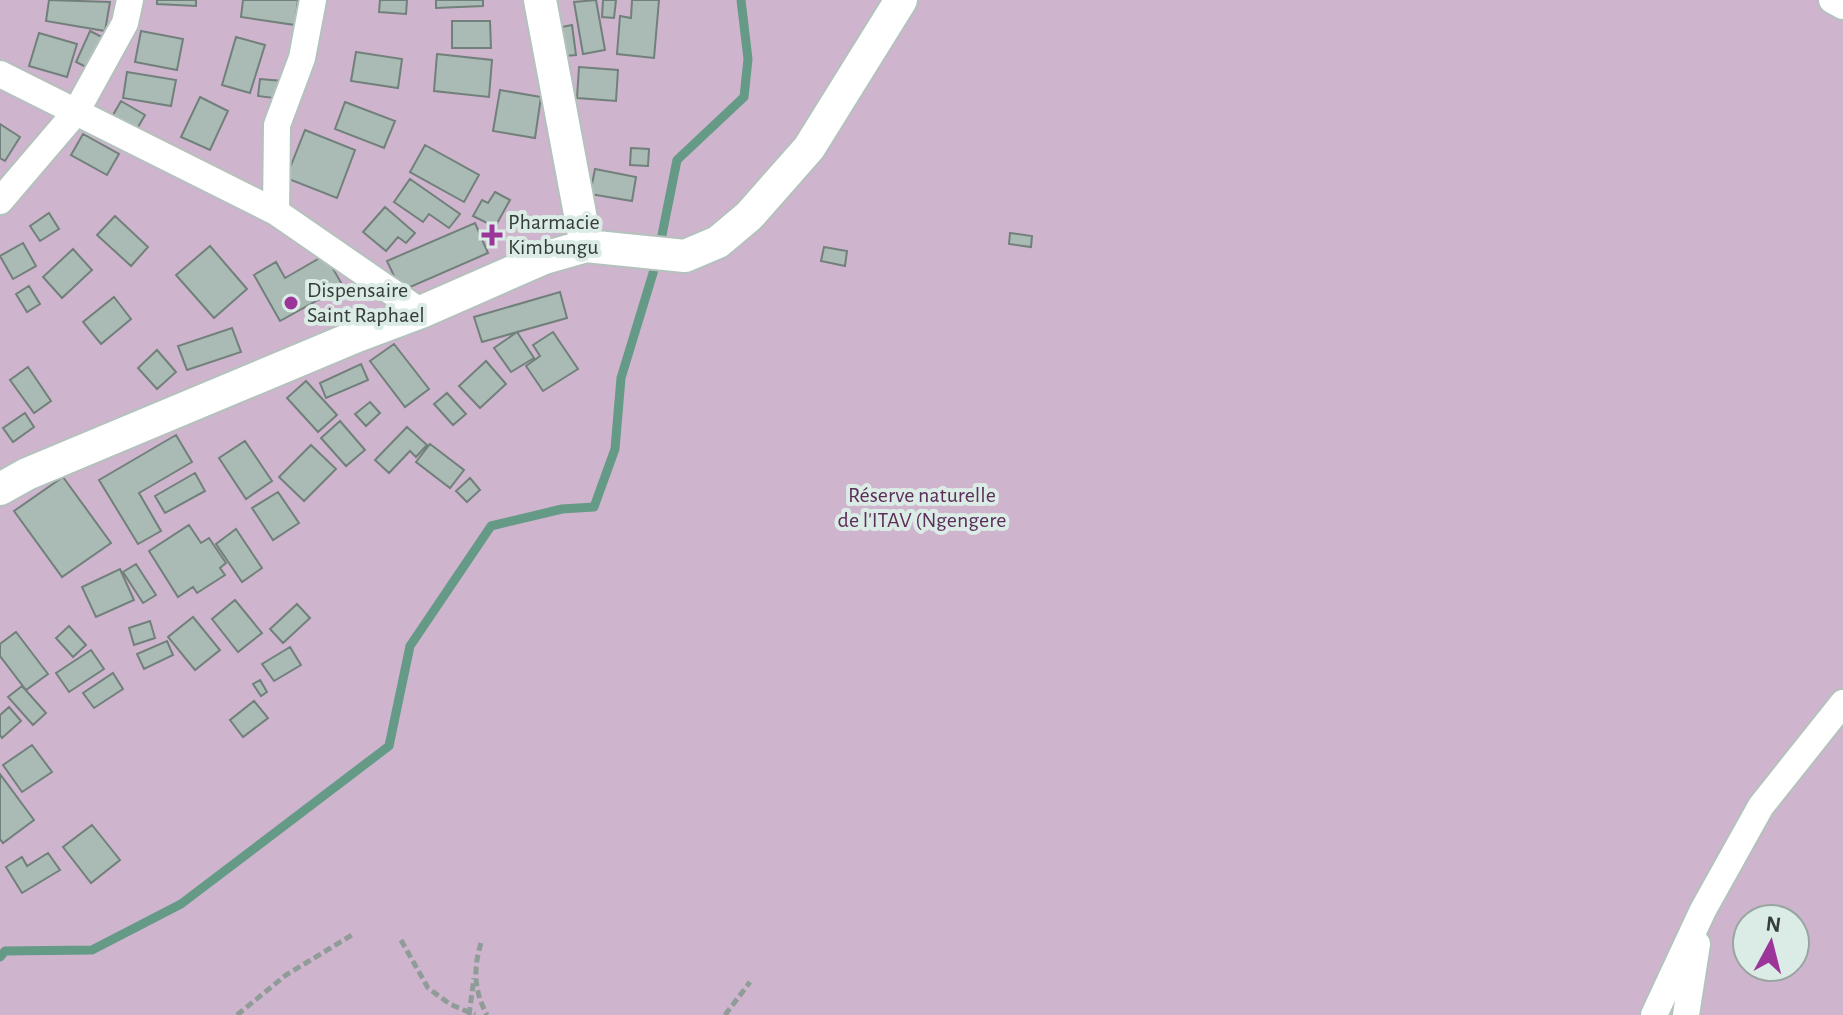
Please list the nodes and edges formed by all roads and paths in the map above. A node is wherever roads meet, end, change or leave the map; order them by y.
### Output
1 (130, 0) edge
2 (313, 0) edge
3 (540, 0) edge
4 (901, 0) edge
5 (1832, 0) edge
6 (1843, 6) edge
7 (0, 74) edge
8 (76, 112) junction
9 (0, 201) edge
10 (276, 212) junction
11 (586, 246) junction
12 (421, 312) junction
13 (0, 489) edge
14 (1843, 703) edge
15 (1703, 910) junction
16 (352, 935) dead end
17 (401, 940) dead end
18 (481, 943) dead end
19 (474, 969) junction
20 (750, 982) dead end
21 (472, 1014) edge
22 (237, 1015) edge
23 (487, 1015) edge
24 (725, 1015) edge
25 (1654, 1015) edge
26 (1686, 1015) edge

1 - 8 street
2 - 10 street
3 - 11 street
4 - 11 street
5 - 6 street
7 - 8 street
8 - 9 street
8 - 10 street
10 - 12 street
11 - 12 street
12 - 13 street
14 - 15 street
15 - 25 street
15 - 26 street
16 - 22 path
17 - 21 path
18 - 19 path
19 - 21 path
19 - 23 path
20 - 24 path

